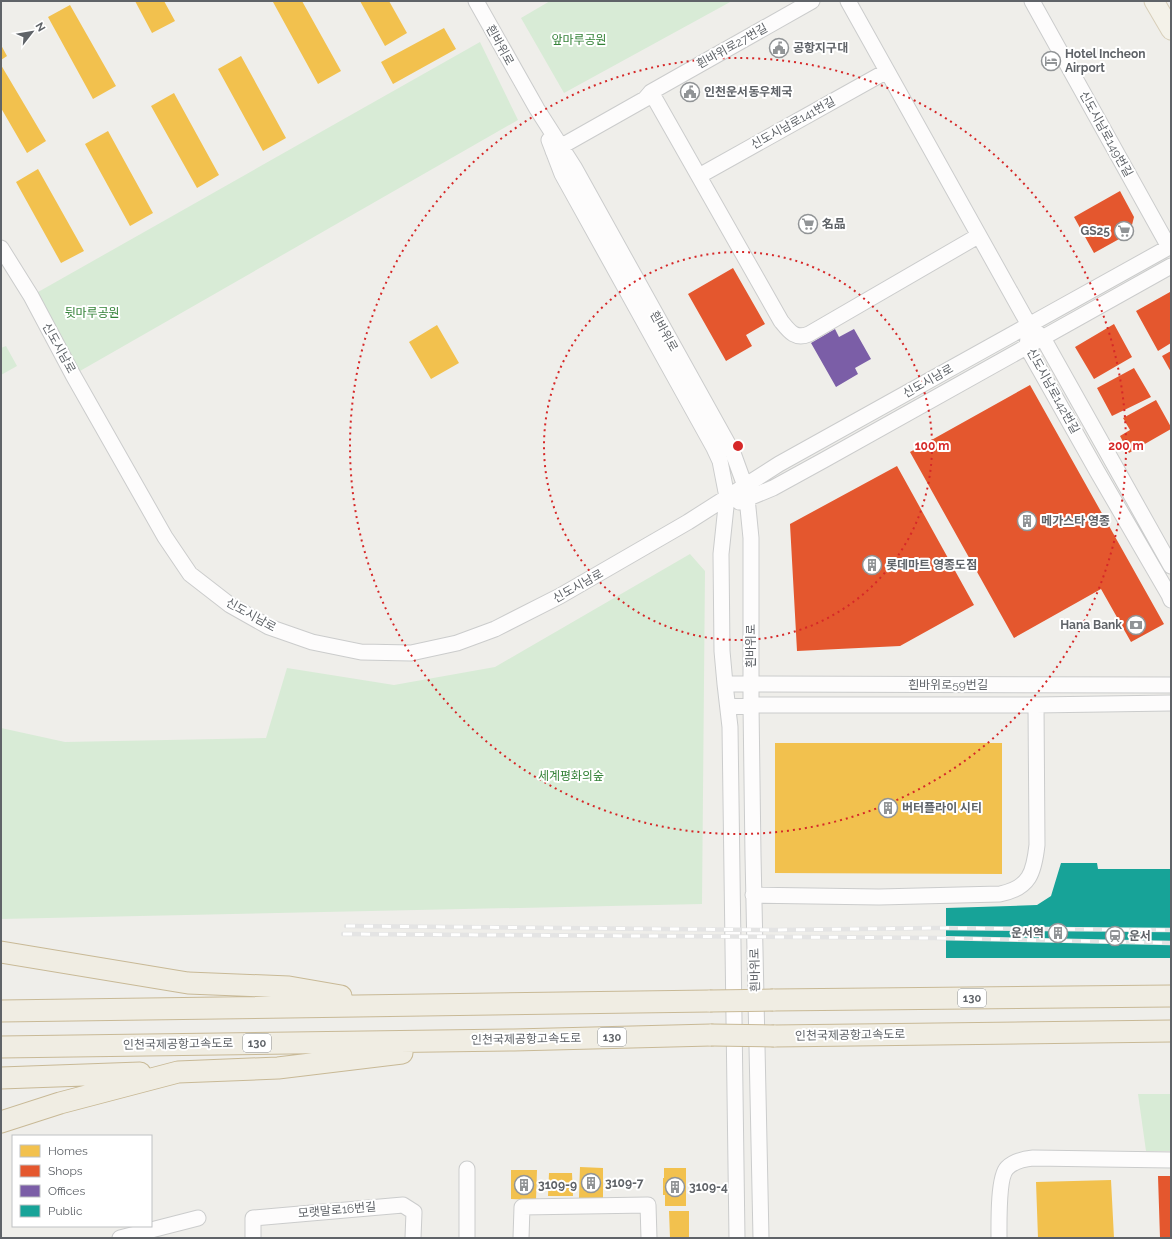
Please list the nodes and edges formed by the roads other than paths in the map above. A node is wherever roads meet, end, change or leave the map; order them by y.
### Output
1 (476, 1) edge
2 (812, 1) edge
3 (848, 1) edge
4 (1032, 1) edge
5 (1154, 1) edge
6 (1171, 30) edge
7 (887, 70) junction
8 (651, 92) junction
9 (555, 145) junction
10 (699, 176) junction
11 (978, 236) junction
12 (1170, 246) edge
13 (1, 248) edge
14 (1171, 266) edge
15 (1029, 325) junction
16 (1043, 338) junction
17 (1027, 347) junction
18 (746, 492) junction
19 (727, 502) junction
20 (1166, 545) edge
21 (1146, 556) junction
22 (1171, 566) edge
23 (1171, 600) edge
24 (725, 684) junction
25 (751, 684) junction
26 (1171, 685) edge
27 (1171, 703) edge
28 (751, 705) junction
29 (1036, 705) junction
30 (728, 707) junction
31 (753, 895) junction
32 (1, 952) edge
33 (1171, 996) edge
34 (397, 1005) junction
35 (1, 1011) edge
36 (1171, 1031) edge
37 (514, 1040) junction
38 (1, 1047) edge
39 (178, 1072) junction
40 (1, 1078) edge
41 (1, 1122) edge
42 (1171, 1160) edge
43 (467, 1169) dead end
44 (198, 1218) dead end
45 (157, 1233) edge
46 (120, 1238) edge
47 (253, 1238) edge
48 (413, 1238) edge
49 (467, 1238) edge
50 (522, 1238) edge
51 (649, 1238) edge
52 (737, 1238) edge
53 (761, 1238) edge
54 (998, 1238) edge

1 - 9 street, 흰바위로
2 - 8 street, 흰바위로27번길
3 - 7 street
4 - 12 street, 신도시남로149번길
5 - 6 main road
7 - 10 street, 신도시남로141번길
7 - 11 street
8 - 9 street, 흰바위로27번길
8 - 10 street
9 - 18 street, 흰바위로
9 - 19 street, 흰바위로
10 - 11 street
11 - 15 street
12 - 15 street, 신도시남로
13 - 19 street, 신도시남로
14 - 16 street, 신도시남로
15 - 16 street, 신도시남로142번길
15 - 17 street, 신도시남로142번길
15 - 18 street, 신도시남로
16 - 17 street, 신도시남로
16 - 20 street, 신도시남로142번길
17 - 18 street, 신도시남로
17 - 21 street, 신도시남로142번길
18 - 19 street, 신도시남로
18 - 25 street, 흰바위로
19 - 24 street, 흰바위로
20 - 21 street
20 - 22 street, 신도시남로142번길
21 - 23 street, 신도시남로142번길
24 - 25 street, 흰바위로59번길
24 - 30 street, 흰바위로
25 - 26 street, 흰바위로59번길
25 - 28 street, 흰바위로
27 - 29 street, 흰바위로59번길
28 - 29 street, 흰바위로59번길
28 - 30 street, 흰바위로59번길
28 - 31 street, 흰바위로
29 - 31 street
30 - 52 street, 흰바위로
31 - 53 street, 흰바위로
32 - 34 highway
33 - 34 highway, 130, bridge
34 - 35 highway, 130
36 - 37 highway, 인천국제공항고속도로 / 130, bridge
37 - 38 highway, 인천국제공항고속도로 / 130
37 - 39 highway
39 - 40 highway
39 - 41 highway
42 - 54 street
43 - 49 street
44 - 45 street
45 - 46 street
47 - 48 street, 모랫말로16번길
50 - 51 street

